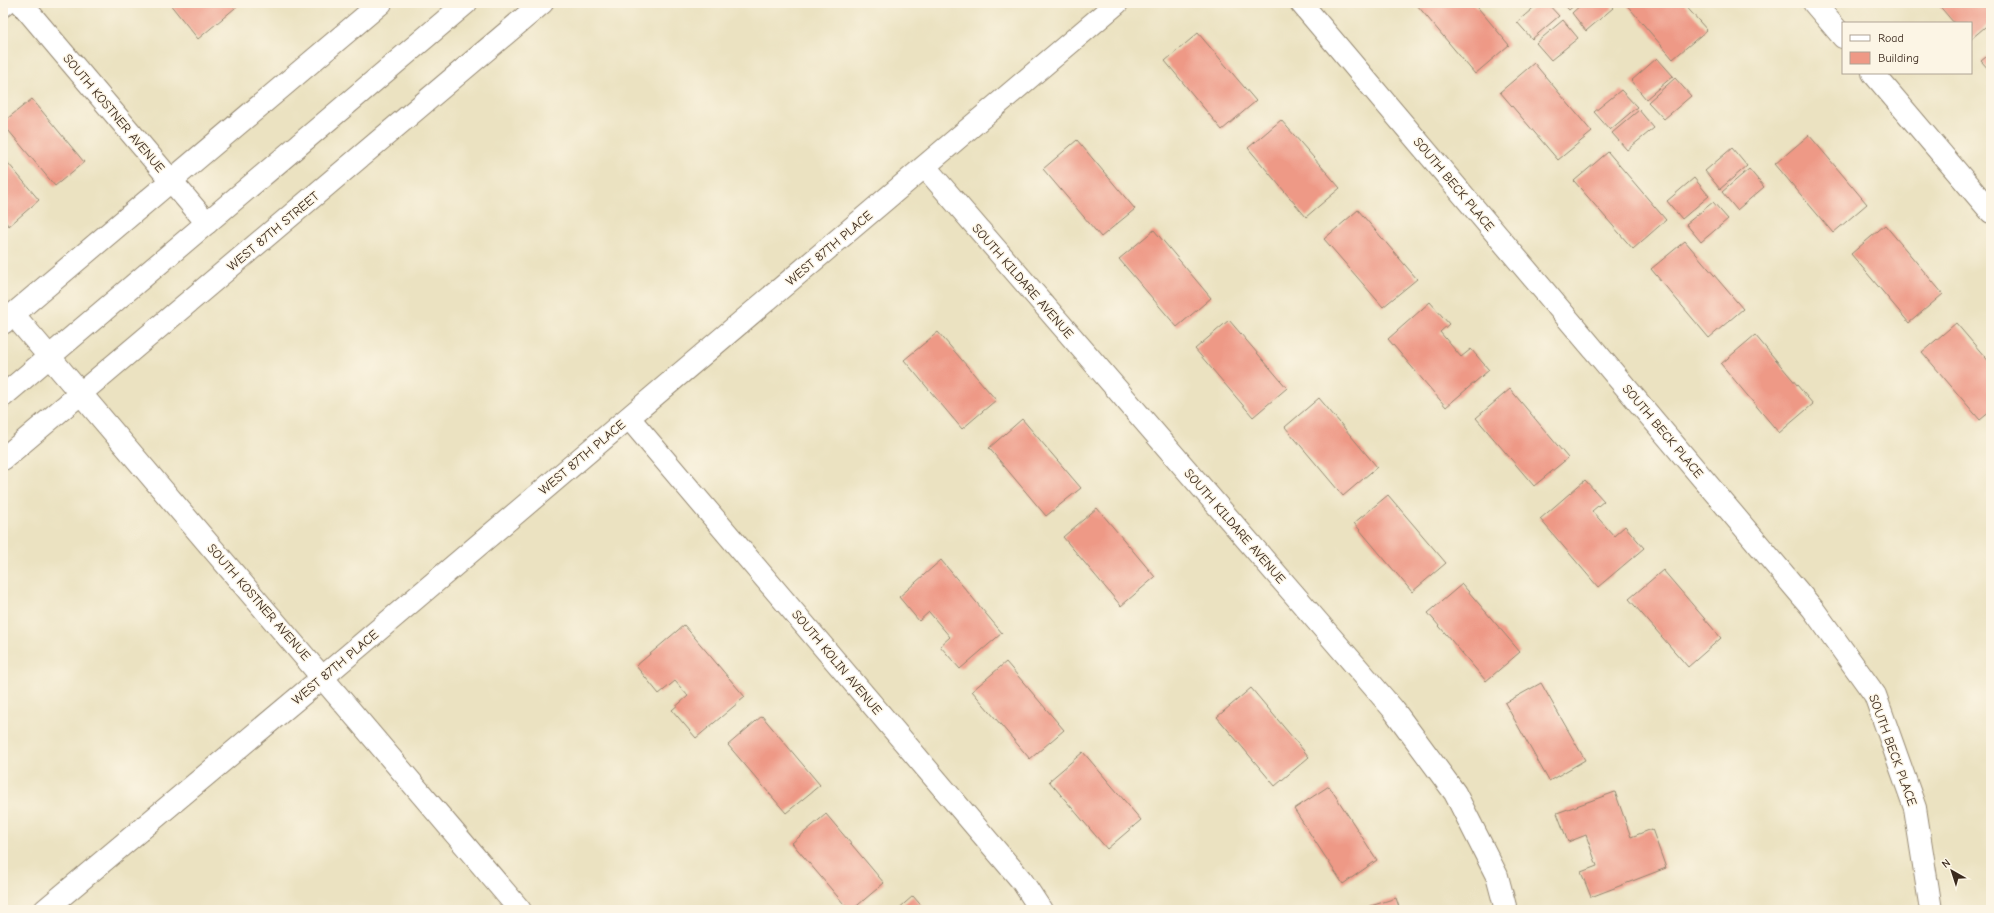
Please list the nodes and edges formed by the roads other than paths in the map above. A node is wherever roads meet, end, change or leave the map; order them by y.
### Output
1 (10, 3) edge
2 (21, 3) edge
3 (381, 3) edge
4 (466, 3) edge
5 (542, 3) edge
6 (1117, 3) edge
7 (1301, 3) edge
8 (1814, 3) edge
9 (3, 8) edge
10 (1842, 36) edge
11 (1874, 74) edge
12 (925, 167) junction
13 (171, 180) junction
14 (1991, 212) edge
15 (207, 223) junction
16 (8, 318) edge
17 (49, 357) junction
18 (80, 394) junction
19 (3, 396) edge
20 (629, 418) junction
21 (3, 459) edge
22 (323, 677) junction
23 (45, 910) edge
24 (520, 910) edge
25 (1041, 910) edge
26 (1506, 910) edge
27 (1931, 910) edge

1 - 9 lane
2 - 13 street, SOUTH KOSTNER AVENUE
3 - 13 street
4 - 15 street
5 - 18 street, WEST 87TH STREET
6 - 12 street, WEST 87TH PLACE
7 - 27 street, SOUTH BECK PLACE
8 - 10 street
11 - 14 street
12 - 20 street, WEST 87TH PLACE
12 - 26 street, SOUTH KILDARE AVENUE
13 - 15 street, SOUTH KOSTNER AVENUE
13 - 16 street
15 - 17 street
16 - 17 street, SOUTH KOSTNER AVENUE
17 - 18 street, SOUTH KOSTNER AVENUE
17 - 19 street
18 - 21 street, WEST 87TH STREET
18 - 22 street, SOUTH KOSTNER AVENUE
20 - 22 street, WEST 87TH PLACE
20 - 25 street, SOUTH KOLIN AVENUE
22 - 23 street, WEST 87TH PLACE
22 - 24 street, SOUTH KOSTNER AVENUE

